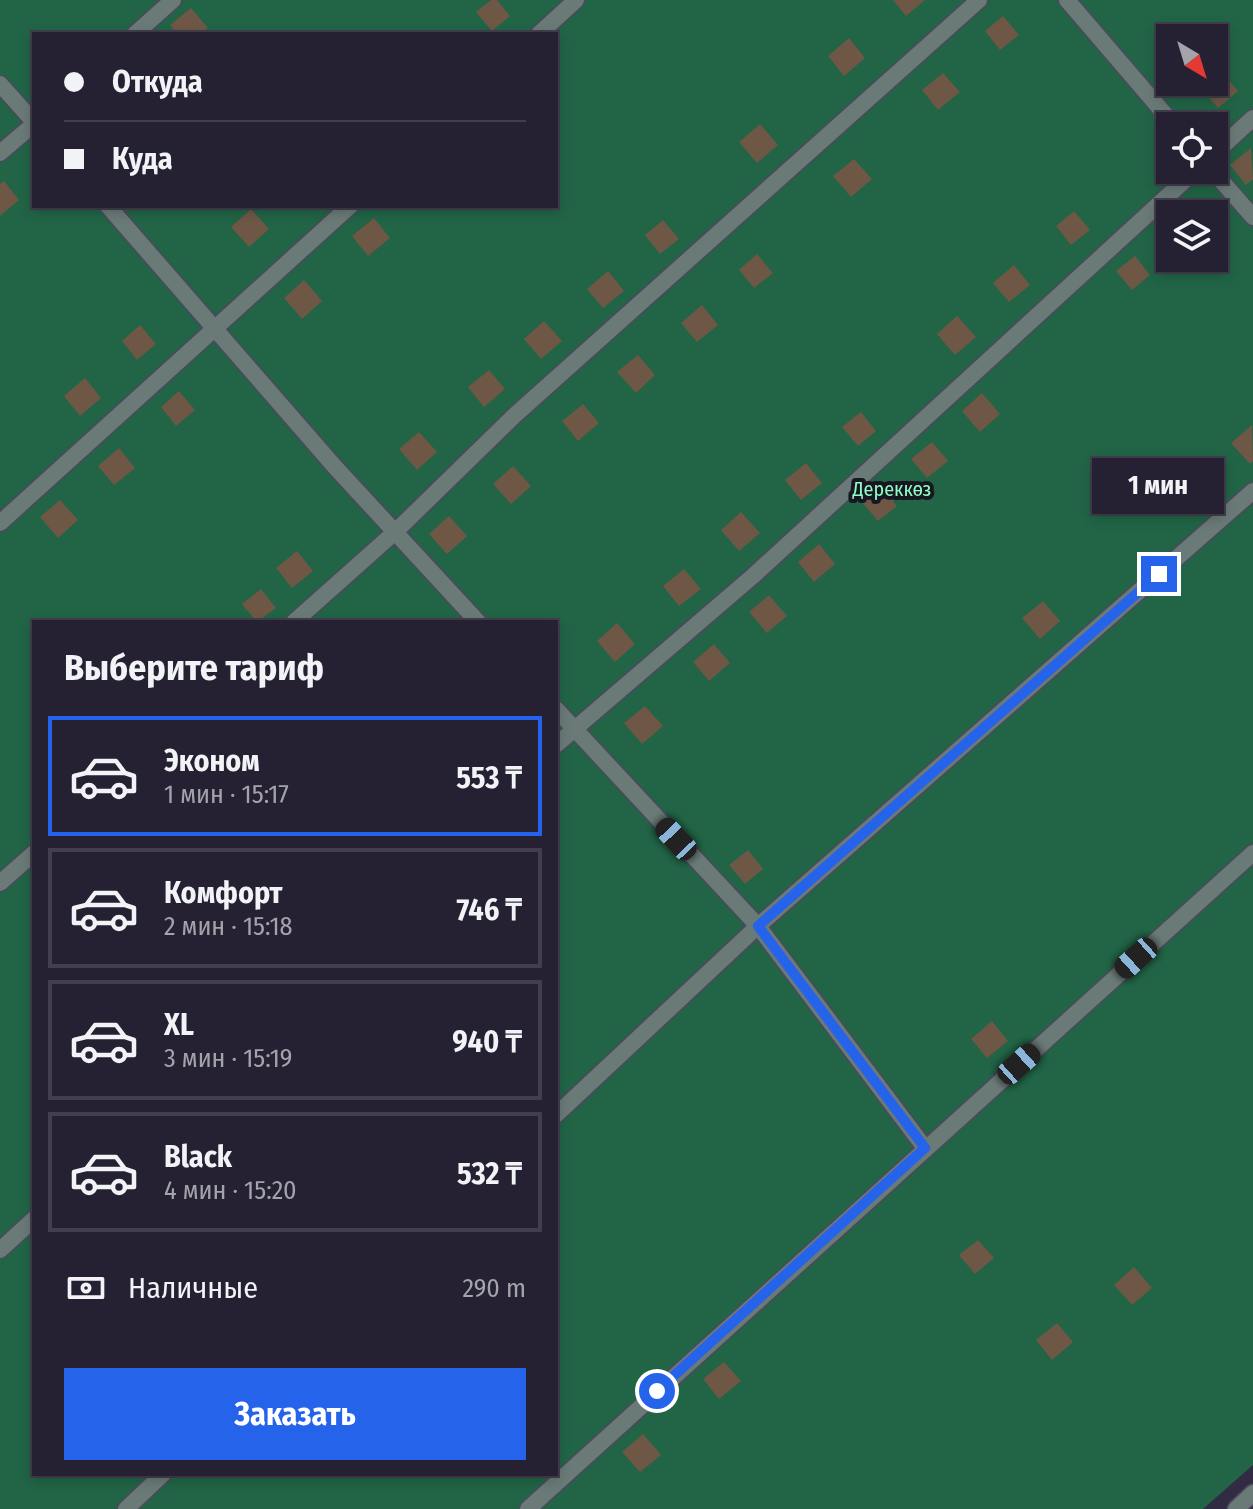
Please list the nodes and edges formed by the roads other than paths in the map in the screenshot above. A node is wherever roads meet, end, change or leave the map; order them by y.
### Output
1 (173, 0) edge
2 (576, 0) edge
3 (979, 0) edge
4 (1067, 0) edge
5 (137, 32) edge
6 (541, 32) edge
7 (0, 84) edge
8 (1163, 112) edge
9 (1253, 118) edge
10 (32, 121) edge
11 (32, 125) edge
12 (1228, 141) edge
13 (0, 153) edge
14 (1181, 184) edge
15 (1224, 184) edge
16 (110, 208) edge
17 (348, 208) edge
18 (1253, 217) edge
19 (215, 329) junction
20 (1253, 491) edge
21 (0, 523) edge
22 (395, 532) junction
23 (296, 620) edge
24 (476, 620) edge
25 (558, 711) edge
26 (573, 729) junction
27 (558, 743) edge
28 (1253, 853) edge
29 (32, 855) edge
30 (0, 883) edge
31 (758, 926) junction
32 (558, 1113) edge
33 (925, 1148) junction
34 (32, 1221) edge
35 (0, 1250) edge
36 (161, 1476) edge
37 (1253, 1493) edge
38 (126, 1509) edge
39 (528, 1509) edge
40 (1236, 1509) edge

1 - 5 street
2 - 6 street
3 - 22 street
4 - 8 street
7 - 10 street
9 - 12 street
11 - 13 street
14 - 26 street
15 - 18 street
16 - 19 street
17 - 19 street
19 - 21 street
19 - 22 street
20 - 31 street
22 - 23 street
22 - 24 street
25 - 26 street
26 - 27 street
26 - 31 street
28 - 33 street
29 - 30 street
31 - 32 street
31 - 33 street
33 - 39 street
34 - 35 street
36 - 38 street
37 - 40 street

